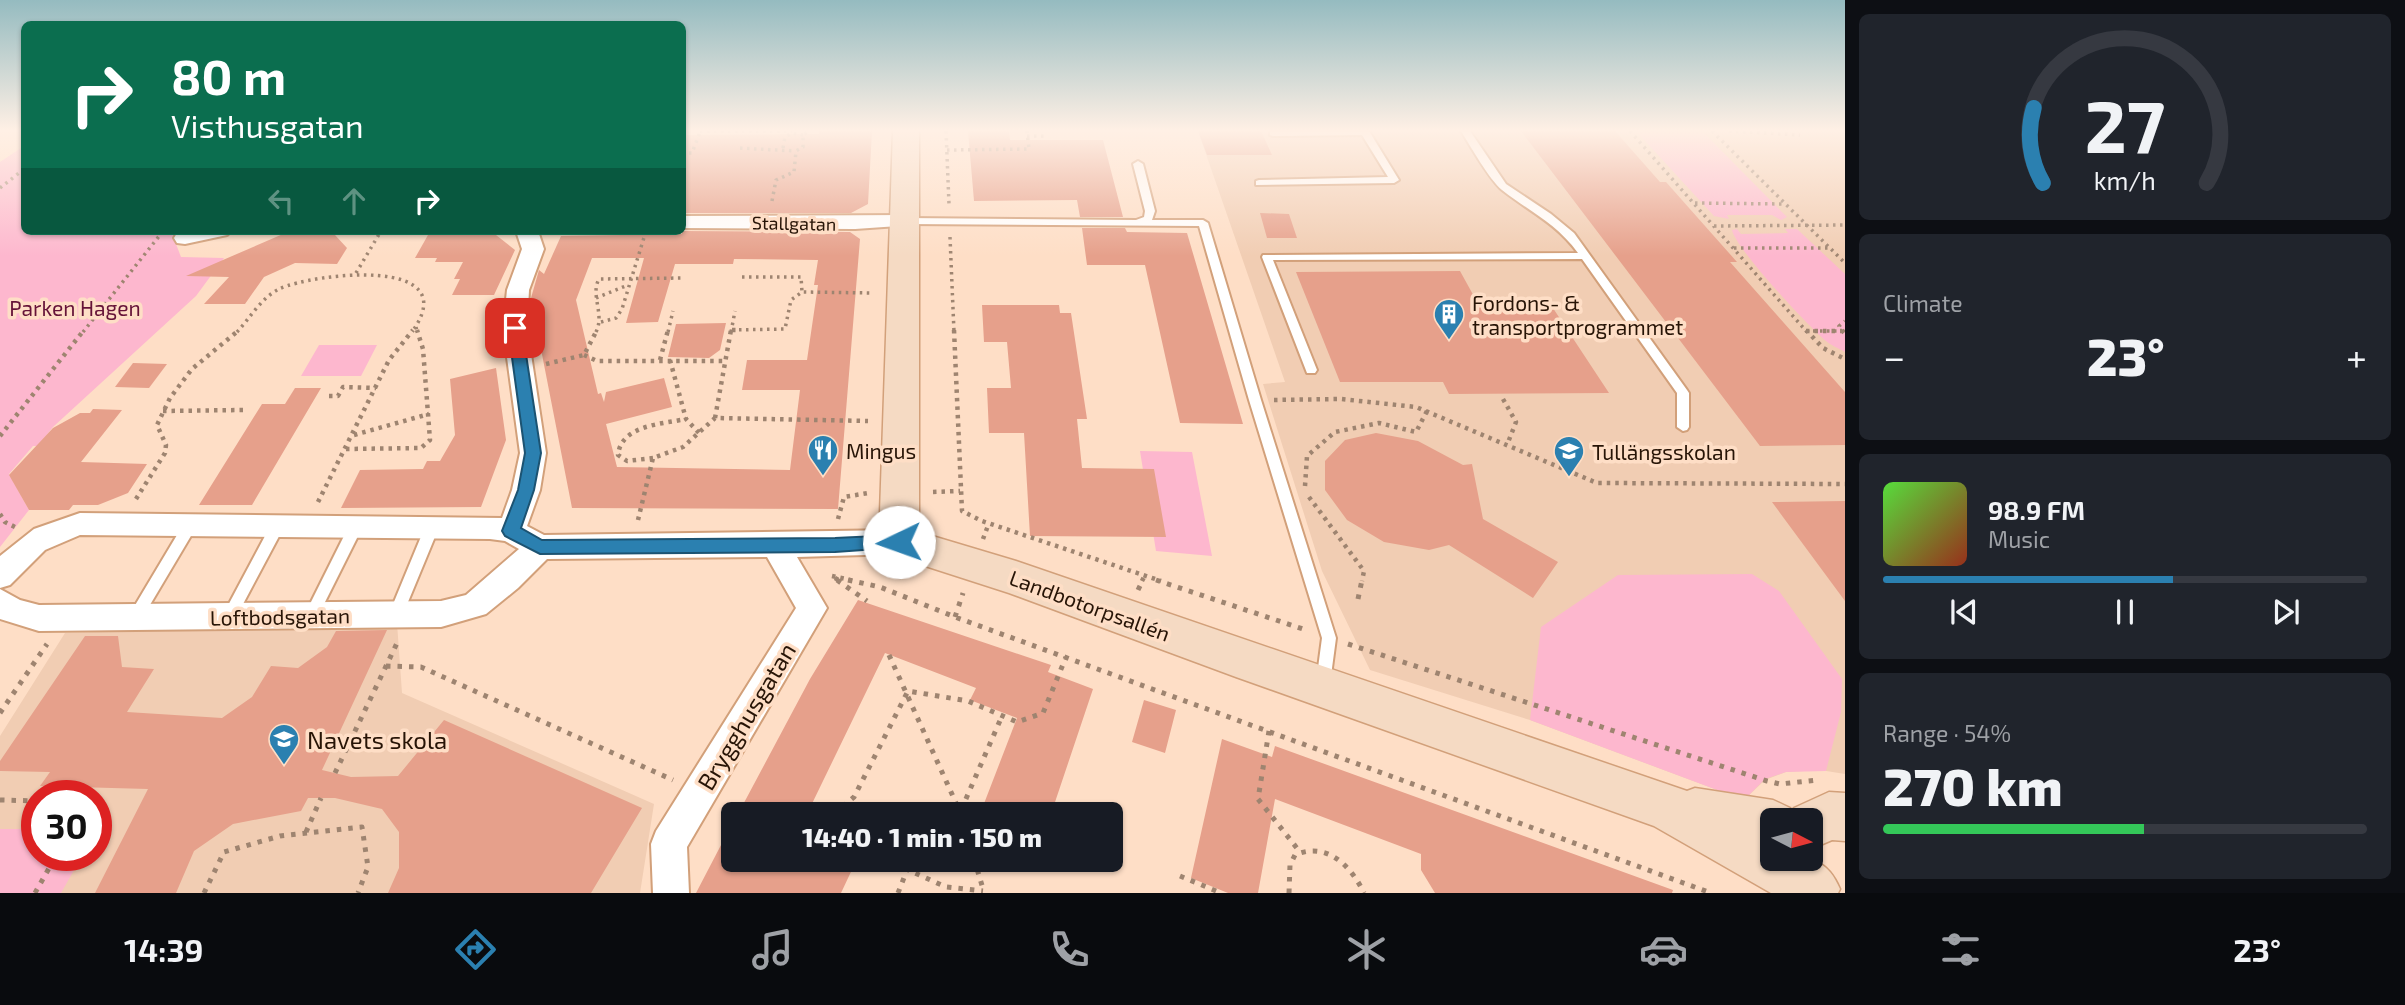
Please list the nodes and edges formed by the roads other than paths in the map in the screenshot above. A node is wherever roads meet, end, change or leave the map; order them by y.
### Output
1 (906, 173) edge
2 (1140, 173) edge
3 (1390, 173) edge
4 (1494, 173) edge
5 (1259, 183) dead end
6 (905, 221) junction
7 (686, 222) edge
8 (1137, 223) junction
9 (200, 235) edge
10 (528, 235) edge
11 (185, 238) dead end
12 (1585, 256) junction
13 (1311, 370) dead end
14 (1683, 427) dead end
15 (192, 524) junction
16 (278, 525) junction
17 (356, 526) junction
18 (432, 527) junction
19 (511, 531) junction
20 (899, 542) junction
21 (775, 545) junction
22 (540, 547) junction
23 (0, 576) edge
24 (0, 602) edge
25 (403, 615) junction
26 (311, 616) junction
27 (229, 617) junction
28 (135, 618) junction
29 (1322, 688) junction
30 (1807, 803) edge
31 (1667, 807) junction
32 (1845, 817) edge
33 (1760, 823) edge
34 (1811, 881) edge
35 (671, 893) edge

1 - 6 street
2 - 8 lane
3 - 5 lane
4 - 12 lane
6 - 7 street, Stallgatan
6 - 8 lane
6 - 20 street
8 - 29 lane
9 - 11 street
10 - 19 street
12 - 13 lane
12 - 14 lane
15 - 16 street
15 - 23 street
15 - 28 lane
16 - 17 street
16 - 27 lane
17 - 18 street
17 - 26 lane
18 - 19 street
18 - 25 lane
19 - 22 street
20 - 21 street
20 - 29 street, Landbotorpsallén
21 - 22 street
21 - 35 street, Brygghusgatan
22 - 25 street, Loftbodsgatan
24 - 28 street, Loftbodsgatan
25 - 26 street, Loftbodsgatan
26 - 27 street, Loftbodsgatan
27 - 28 street, Loftbodsgatan
29 - 31 street, Landbotorpsallén
30 - 32 street
31 - 33 street, Landbotorpsallén
31 - 34 street, Landbotorpsallén

